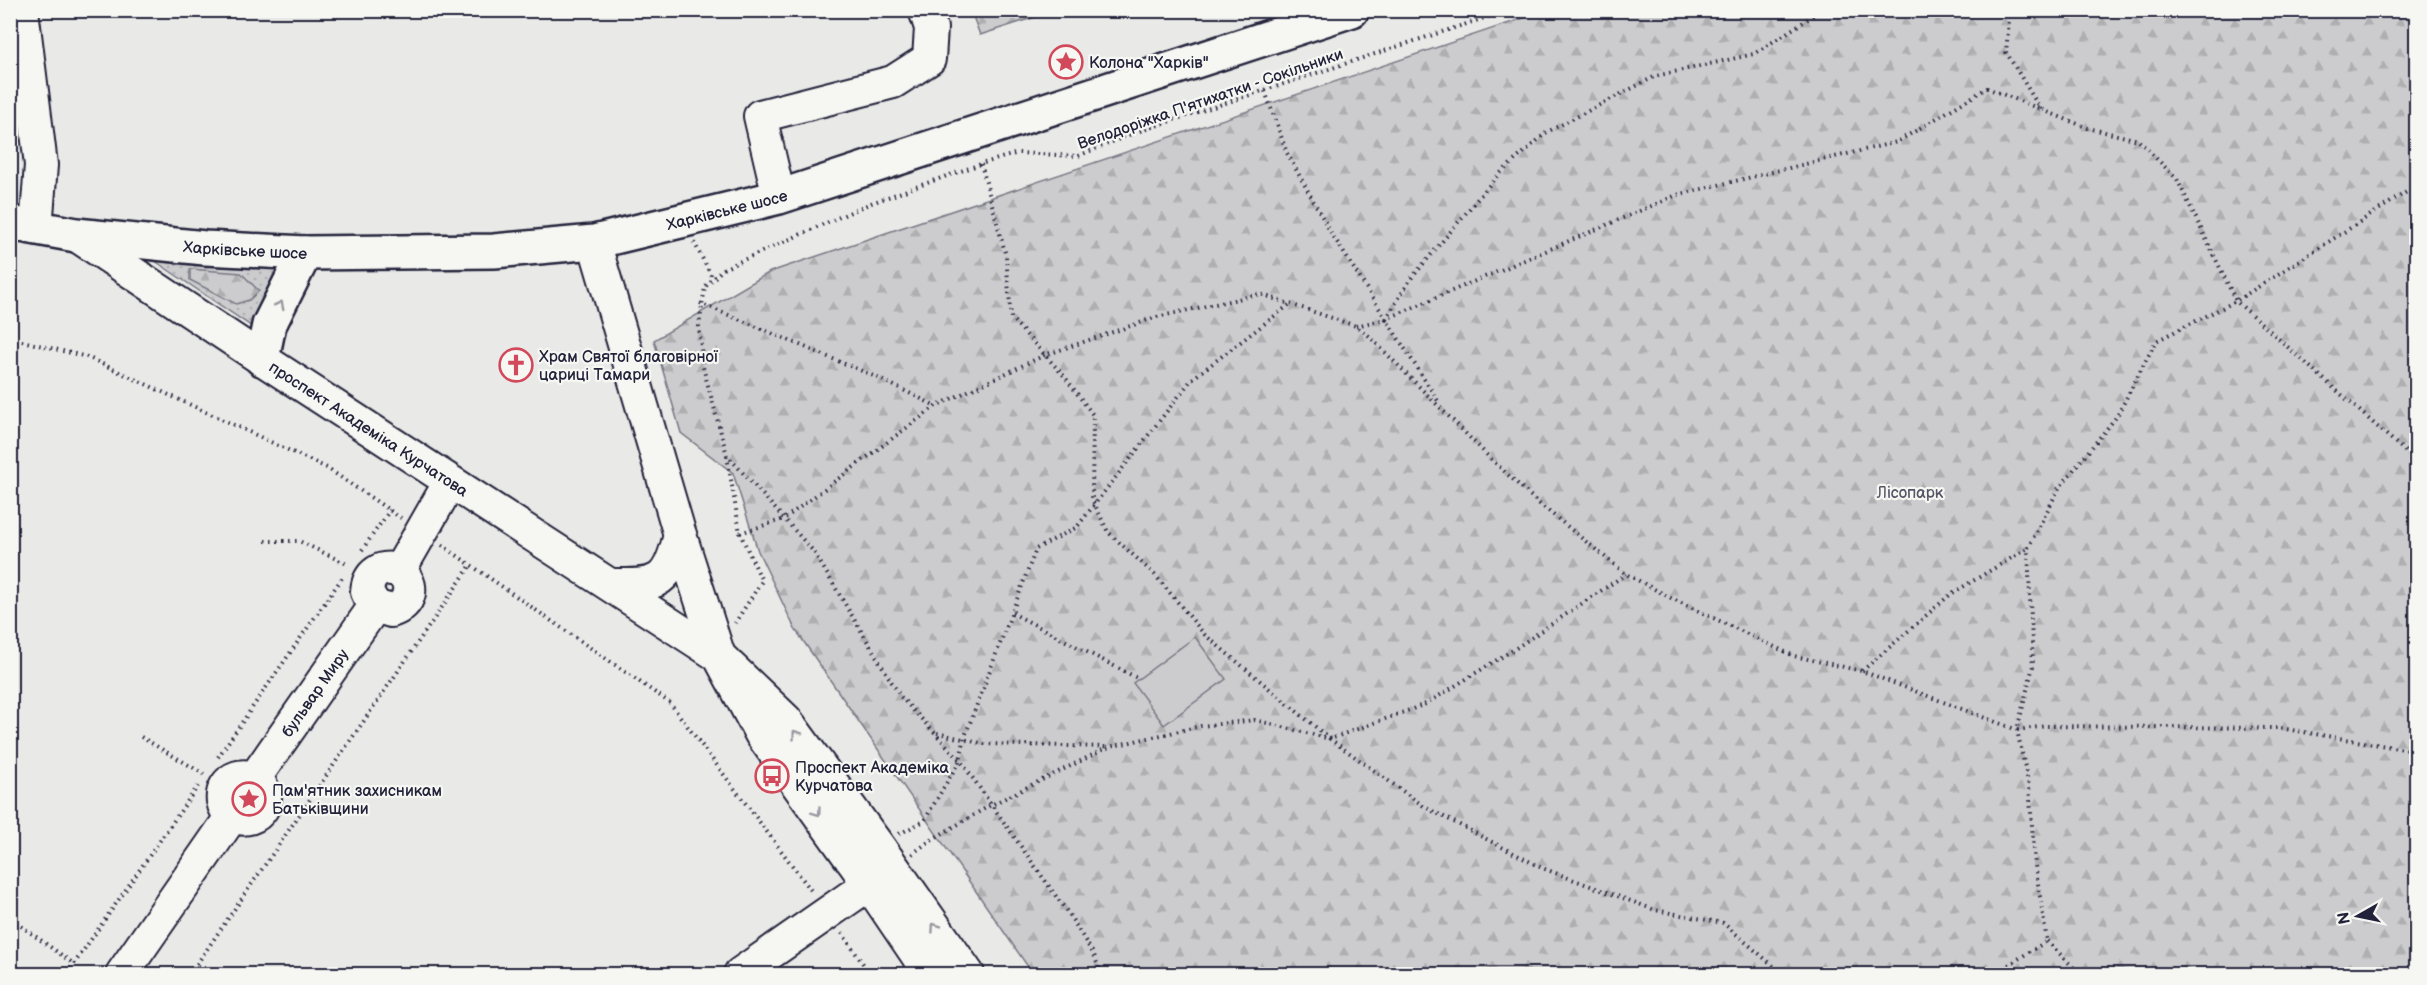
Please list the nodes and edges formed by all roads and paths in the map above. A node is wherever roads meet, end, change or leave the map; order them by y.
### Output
1 (22, 10) edge
2 (925, 10) edge
3 (1352, 10) edge
4 (1509, 10) edge
5 (1822, 10) edge
6 (2010, 10) edge
7 (1265, 91) junction
8 (2042, 111) junction
9 (981, 164) junction
10 (2416, 186) edge
11 (779, 197) junction
12 (683, 221) junction
13 (23, 226) edge
14 (76, 235) junction
15 (594, 242) junction
16 (305, 253) junction
17 (713, 279) junction
18 (2236, 301) junction
19 (700, 303) junction
20 (1290, 304) junction
21 (1386, 319) junction
22 (1356, 327) junction
23 (10, 338) edge
24 (1046, 355) junction
25 (262, 359) junction
26 (936, 406) junction
27 (1444, 411) junction
28 (727, 454) junction
29 (2416, 460) edge
30 (450, 482) junction
31 (1094, 504) junction
32 (390, 510) junction
33 (784, 519) junction
34 (422, 531) junction
35 (740, 534) junction
36 (680, 535) junction
37 (265, 541) dead end
38 (2028, 548) junction
39 (471, 565) junction
40 (1626, 574) junction
41 (373, 580) junction
42 (612, 585) junction
43 (1012, 613) junction
44 (718, 656) junction
45 (1862, 671) junction
46 (1139, 679) dead end
47 (2017, 730) junction
48 (937, 733) junction
49 (141, 737) dead end
50 (964, 739) junction
51 (1330, 740) junction
52 (1109, 747) junction
53 (2416, 751) edge
54 (960, 760) junction
55 (206, 775) junction
56 (991, 805) junction
57 (896, 836) dead end
58 (881, 876) junction
59 (828, 913) junction
60 (21, 926) dead end
61 (2047, 941) junction
62 (74, 964) junction
63 (67, 975) edge
64 (122, 975) edge
65 (190, 975) edge
66 (740, 975) edge
67 (870, 975) edge
68 (930, 975) edge
69 (968, 975) edge
70 (1101, 975) edge
71 (1783, 975) edge
72 (1994, 975) edge
73 (2080, 975) edge

1 - 13 street
2 - 11 street
3 - 11 main road, Харківське шосе
4 - 7 path, Велодоріжка П'ятихатки - Сокільники
5 - 21 path
6 - 8 path
7 - 9 path, Велодоріжка П'ятихатки - Сокільники
7 - 21 path
8 - 18 path
8 - 21 path
9 - 17 path, Велодоріжка П'ятихатки - Сокільники
9 - 24 path
10 - 18 path
11 - 12 main road, Харківське шосе
12 - 15 main road, Харківське шосе
12 - 17 path
13 - 14 main road, проспект Академіка Курчатова
14 - 16 main road, Харківське шосе
14 - 25 street, проспект Академіка Курчатова
15 - 16 main road, Харківське шосе
15 - 36 street
25 -> 16 main road
17 - 19 path, Велодоріжка П'ятихатки - Сокільники
18 - 29 path
18 - 38 path
19 - 26 path
19 - 28 path
20 - 22 path
20 - 24 path
20 - 31 path
21 - 22 path
21 - 27 path
22 - 27 path
23 - 32 path
24 - 26 path
24 - 31 path
25 - 30 street, проспект Академіка Курчатова
26 - 33 path
27 - 40 path
28 - 33 path
28 - 35 path
30 - 34 street, бульвар Миру
30 - 42 street, проспект Академіка Курчатова
31 - 43 path
31 - 51 path
32 - 34 path
32 - 41 path
33 - 35 path
33 - 48 path
34 - 39 path
34 - 41 street, бульвар Миру
35 - 44 path
36 - 42 street
36 - 44 street
37 - 41 path
38 - 45 path
38 - 47 path
39 - 59 path
39 - 65 path
40 - 45 path
40 - 51 path
41 - 55 path
41 - 64 street, бульвар Миру
42 - 44 street, проспект Академіка Курчатова
43 - 46 path
43 - 50 path
44 - 58 street, проспект Академіка Курчатова
45 - 47 path
47 - 53 path
47 - 61 path
48 - 50 path
48 - 54 path
49 - 55 path
50 - 52 path
50 - 54 path
51 - 52 path
51 - 71 path
52 - 56 path
54 - 56 path
54 - 57 path
55 - 62 path
56 - 58 path
56 - 70 path
58 - 59 street
58 - 68 street, проспект Академіка Курчатова
69 -> 58 street, проспект Академіка Курчатова
59 - 66 street
59 - 67 path
60 - 62 path
61 - 72 path
61 - 73 path
62 - 63 path

